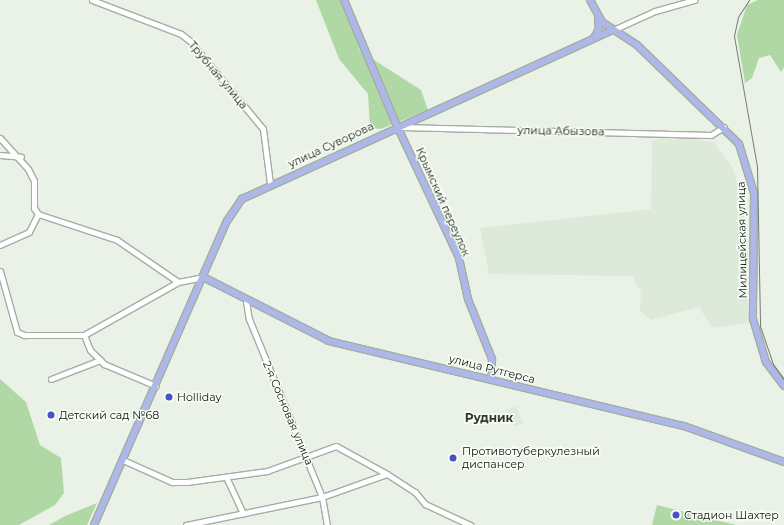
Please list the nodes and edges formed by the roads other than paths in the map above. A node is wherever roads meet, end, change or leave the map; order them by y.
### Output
1 (92, 0) edge
2 (344, 0) edge
3 (590, 0) edge
4 (694, 0) edge
5 (598, 17) junction
6 (613, 30) junction
7 (592, 39) junction
8 (397, 126) junction
9 (724, 127) junction
10 (0, 138) edge
11 (0, 155) edge
12 (21, 157) junction
13 (270, 184) junction
14 (38, 214) junction
15 (0, 245) edge
16 (0, 271) edge
17 (203, 277) junction
18 (178, 282) junction
19 (246, 301) junction
20 (84, 335) junction
21 (100, 360) junction
22 (51, 379) dead end
23 (491, 379) junction
24 (156, 386) junction
25 (784, 386) edge
26 (307, 457) junction
27 (123, 460) junction
28 (784, 462) edge
29 (388, 474) junction
30 (227, 479) junction
31 (322, 497) junction
32 (243, 514) junction
33 (94, 525) edge
34 (186, 525) edge
35 (327, 525) edge
36 (470, 525) edge

1 - 13 street, Трубная улица
2 - 8 main road, Крымский переулок
3 - 5 main road
4 - 6 street, улица Суворова
5 - 6 main road, Милицейская улица
5 - 7 main road
6 - 7 main road, улица Суворова
6 - 9 main road, Милицейская улица
7 - 8 main road, улица Суворова
8 - 9 street, улица Абызова
8 - 13 main road, улица Суворова
8 - 23 main road, Крымский переулок
9 - 25 main road, Милицейская улица
10 - 12 street
11 - 12 street
12 - 14 street
13 - 17 main road, улица Суворова
14 - 15 street
14 - 18 street
16 - 20 street
17 - 18 street
17 - 19 main road, улица Рутгерса
17 - 24 main road, улица Суворова
18 - 20 street
19 - 23 main road, улица Рутгерса
19 - 26 street, 2-я Сосновая улица
20 - 21 street
21 - 22 street
21 - 24 street
23 - 28 main road, улица Рутгерса
24 - 27 main road, улица Суворова
26 - 29 street
26 - 30 street
26 - 31 street, 2-я Сосновая улица
27 - 30 street
27 - 33 main road, улица Суворова
29 - 31 street
29 - 36 street
30 - 32 street
31 - 32 street
31 - 35 street, 2-я Сосновая улица
32 - 34 street

